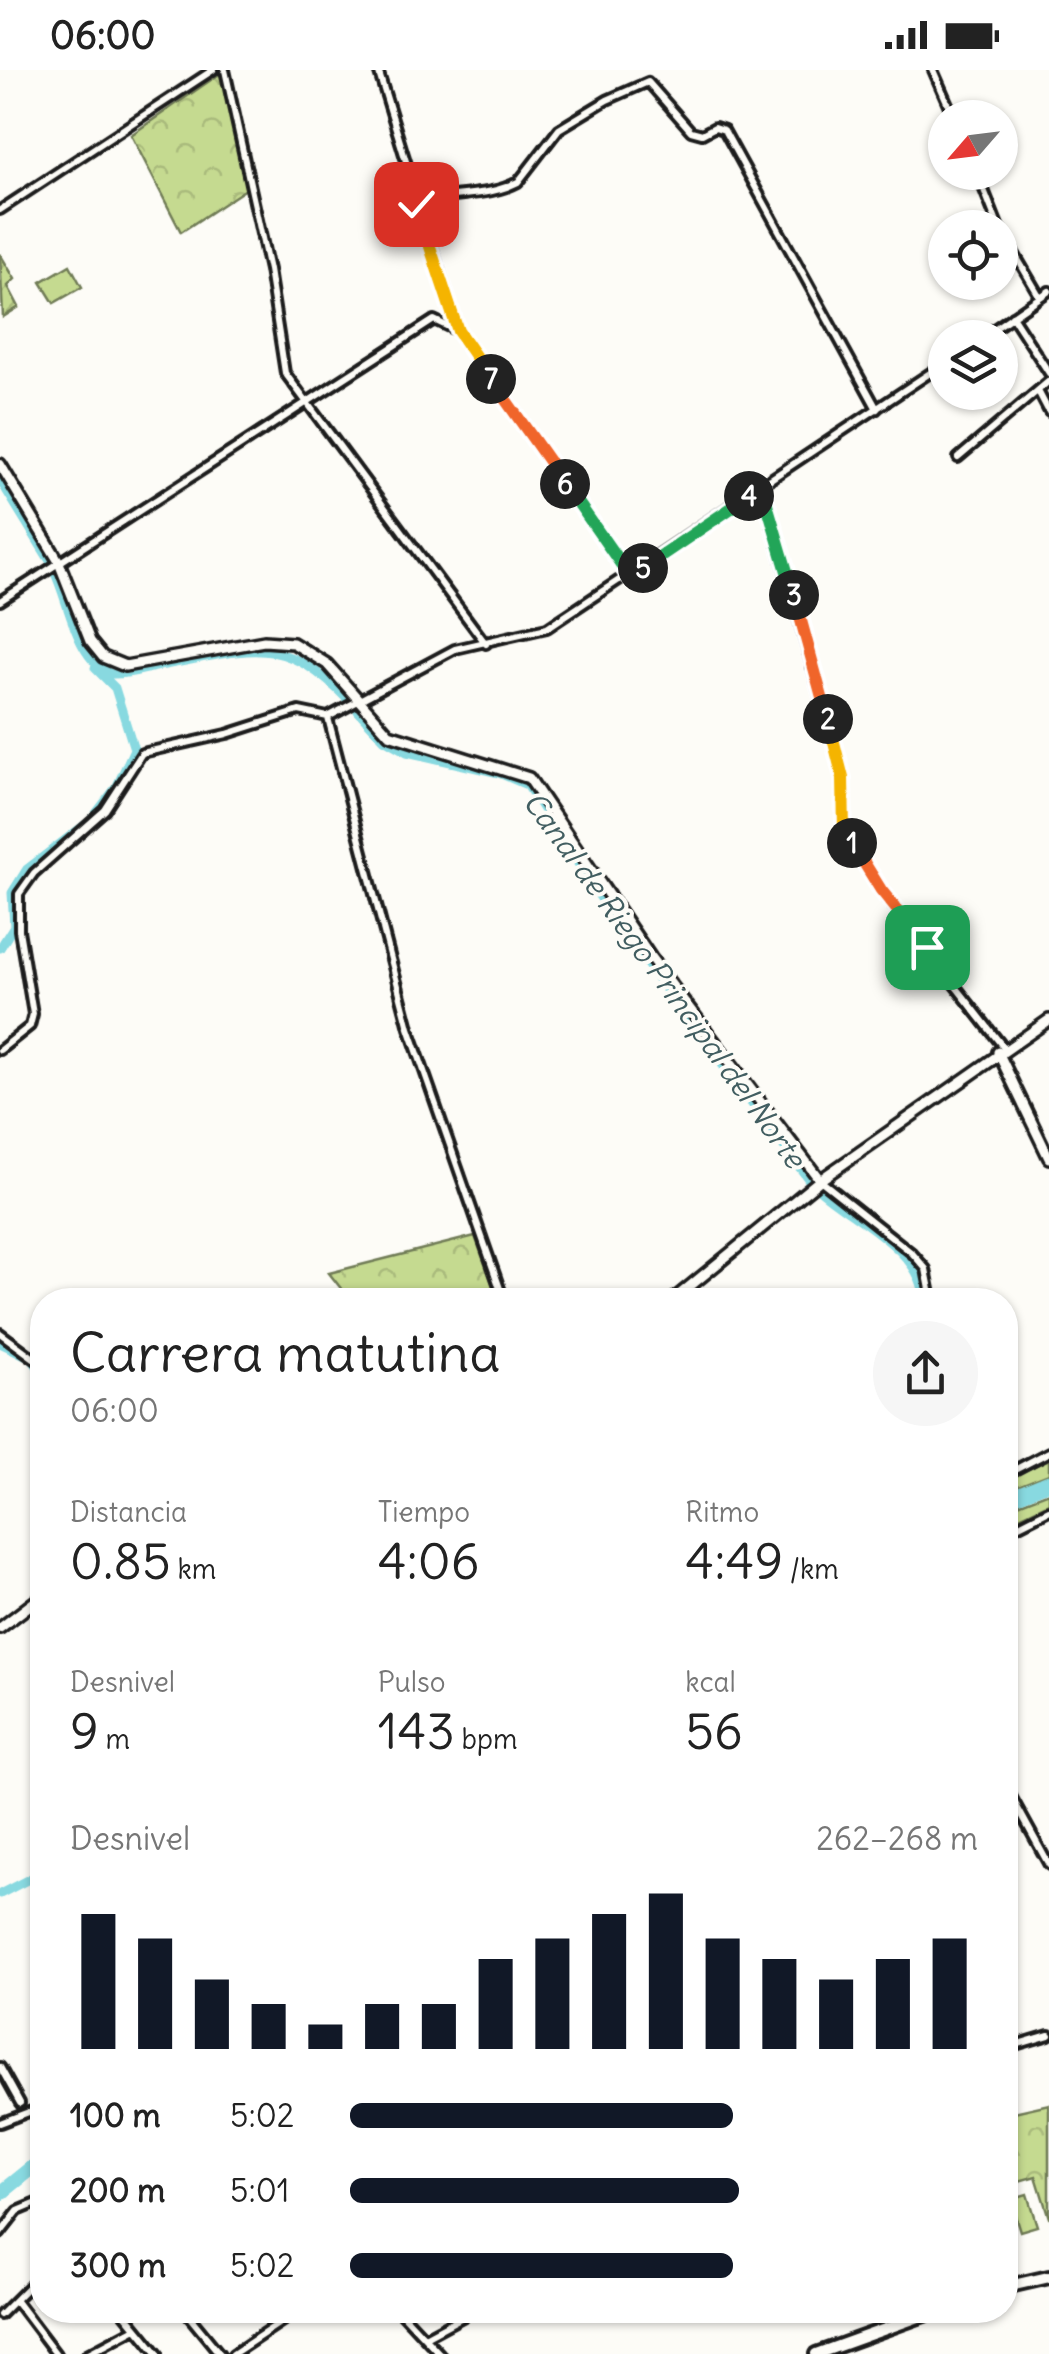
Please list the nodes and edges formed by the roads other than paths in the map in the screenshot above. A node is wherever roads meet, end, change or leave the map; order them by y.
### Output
1 (213, 70) edge
2 (225, 70) edge
3 (378, 70) edge
4 (933, 70) edge
5 (946, 100) edge
6 (416, 204) junction
7 (0, 210) edge
8 (1018, 259) edge
9 (1049, 291) edge
10 (1040, 297) junction
11 (1012, 316) junction
12 (1006, 320) edge
13 (458, 331) junction
14 (928, 374) edge
15 (1049, 377) edge
16 (1038, 391) junction
17 (304, 402) junction
18 (877, 410) junction
19 (1049, 412) edge
20 (958, 458) dead end
21 (0, 464) edge
22 (762, 487) junction
23 (58, 560) junction
24 (630, 577) junction
25 (0, 601) edge
26 (486, 645) junction
27 (360, 702) junction
28 (328, 717) junction
29 (1049, 1020) edge
30 (0, 1050) edge
31 (1001, 1050) junction
32 (1049, 1158) edge
33 (820, 1180) junction
34 (500, 1288) edge
35 (687, 1288) edge
36 (930, 1288) edge
37 (0, 1333) edge
38 (30, 1355) edge
39 (1049, 1452) edge
40 (1018, 1468) edge
41 (1049, 1510) edge
42 (1018, 1526) edge
43 (30, 1605) edge
44 (0, 1628) edge
45 (1018, 1809) edge
46 (1049, 1866) edge
47 (1049, 2035) edge
48 (1018, 2044) edge
49 (0, 2067) edge
50 (20, 2103) dead end
51 (30, 2112) edge
52 (0, 2123) edge
53 (30, 2206) edge
54 (0, 2234) edge
55 (1049, 2277) edge
56 (1018, 2283) edge
57 (30, 2285) edge
58 (16, 2300) junction
59 (0, 2314) edge
60 (30, 2319) edge
61 (33, 2323) edge
62 (132, 2323) edge
63 (195, 2323) edge
64 (280, 2323) edge
65 (411, 2323) edge
66 (450, 2323) edge
67 (902, 2323) edge
68 (136, 2328) junction
69 (424, 2337) junction
70 (56, 2354) edge
71 (87, 2354) edge
72 (158, 2354) edge
73 (220, 2354) edge
74 (233, 2354) edge
75 (440, 2354) edge
76 (816, 2354) edge

1 - 7 street
2 - 17 street
3 - 6 street
4 - 5 street
6 - 13 street
6 - 18 street
8 - 10 street
9 - 10 street
10 - 11 street
11 - 12 street
11 - 15 street
13 - 17 street
13 - 24 street
14 - 18 street
15 - 16 street
16 - 19 street
16 - 20 street
17 - 23 street
17 - 26 street
18 - 22 street
21 - 23 street
22 - 24 street
22 - 31 street
23 - 25 street
23 - 27 street
24 - 26 street
26 - 27 street
27 - 28 street
27 - 33 street
28 - 30 street
28 - 34 street
29 - 31 street
31 - 32 street
31 - 33 street
33 - 35 street
33 - 36 street
37 - 38 street
39 - 40 street
41 - 42 street
43 - 44 street
45 - 46 street
47 - 48 street
49 - 50 street
51 - 52 street
53 - 54 street
55 - 56 main road
57 - 58 street
58 - 59 street
58 - 60 street
61 - 70 street
62 - 68 street
63 - 73 street
64 - 74 street
65 - 69 street
66 - 69 street
67 - 76 main road
68 - 71 street
68 - 72 street
69 - 75 street

